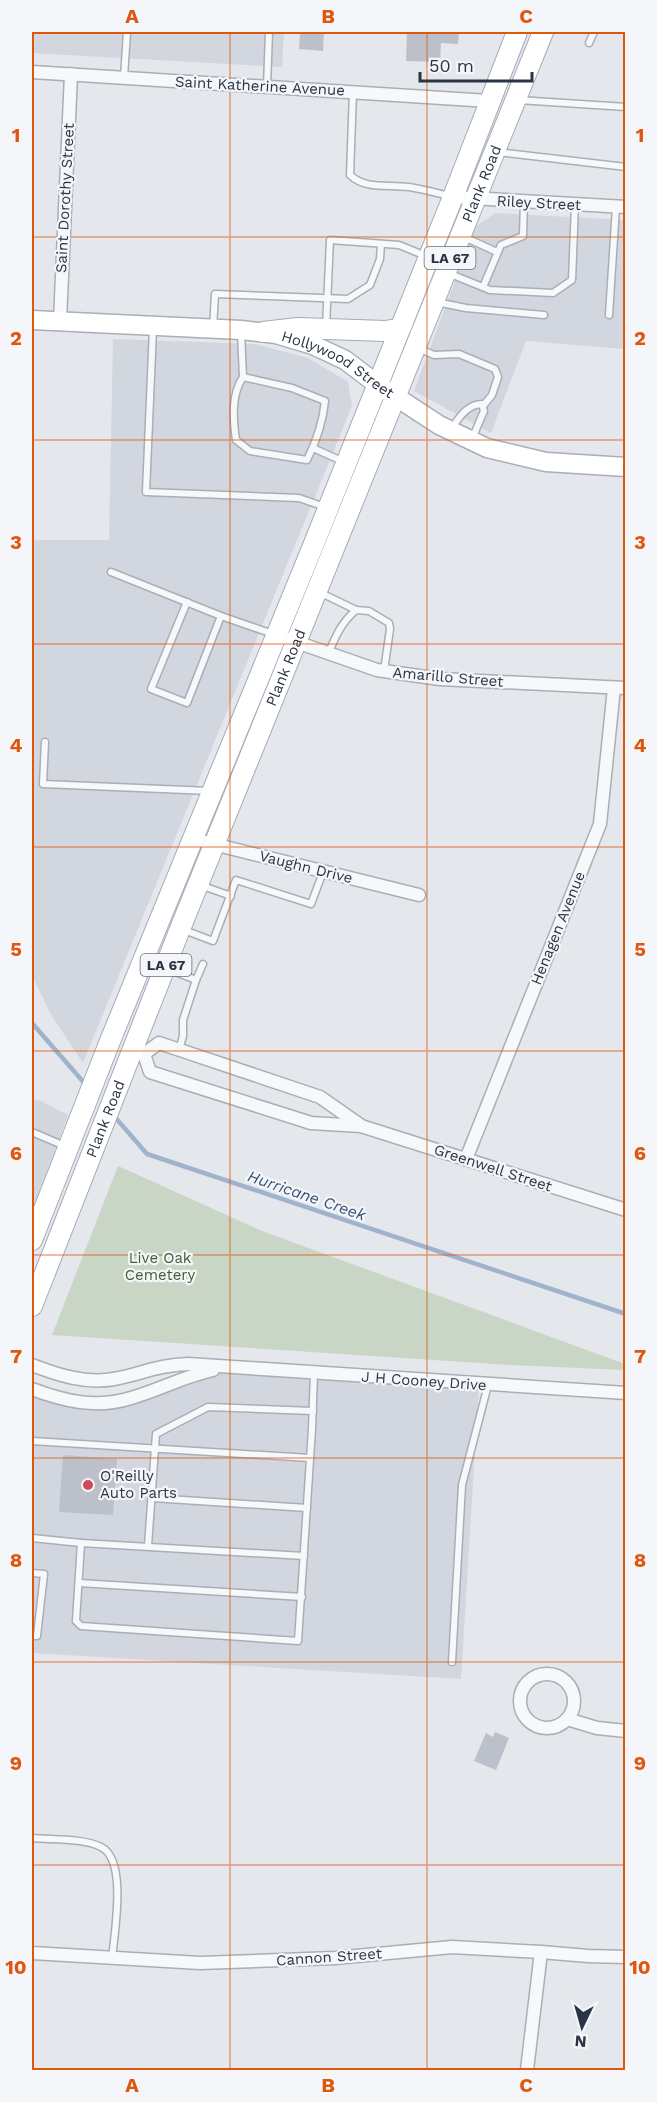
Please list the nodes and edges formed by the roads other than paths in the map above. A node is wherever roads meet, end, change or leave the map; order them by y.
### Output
1 (127, 32) edge
2 (269, 32) edge
3 (517, 32) edge
4 (543, 32) edge
5 (594, 32) edge
6 (589, 43) dead end
7 (32, 72) edge
8 (71, 74) junction
9 (124, 77) junction
10 (267, 86) junction
11 (353, 91) junction
12 (516, 99) junction
13 (489, 101) junction
14 (626, 108) edge
15 (494, 151) junction
16 (626, 167) edge
17 (453, 197) junction
18 (475, 200) junction
19 (524, 202) junction
20 (575, 205) junction
21 (621, 207) edge
22 (459, 235) junction
23 (381, 244) junction
24 (497, 252) junction
25 (429, 258) junction
26 (444, 272) junction
27 (483, 287) junction
28 (327, 300) junction
29 (432, 302) junction
30 (544, 315) dead end
31 (609, 315) dead end
32 (32, 320) edge
33 (60, 321) junction
34 (402, 325) junction
35 (153, 326) junction
36 (213, 329) junction
37 (241, 330) junction
38 (326, 330) junction
39 (263, 332) junction
40 (415, 346) junction
41 (243, 377) junction
42 (378, 385) junction
43 (394, 396) junction
44 (483, 406) junction
45 (450, 431) junction
46 (471, 442) junction
47 (313, 448) junction
48 (347, 463) junction
49 (626, 467) edge
50 (328, 508) junction
51 (111, 572) dead end
52 (317, 590) junction
53 (187, 602) junction
54 (356, 610) junction
55 (221, 616) junction
56 (276, 634) junction
57 (296, 642) junction
58 (329, 652) junction
59 (384, 671) junction
60 (620, 688) edge
61 (45, 742) dead end
62 (213, 792) junction
63 (193, 839) junction
64 (214, 844) junction
65 (323, 872) junction
66 (198, 884) junction
67 (419, 895) dead end
68 (231, 896) junction
69 (180, 929) junction
70 (203, 964) dead end
71 (165, 967) junction
72 (196, 980) junction
73 (110, 1041) junction
74 (179, 1050) junction
75 (138, 1052) junction
76 (361, 1126) junction
77 (32, 1132) edge
78 (72, 1139) junction
79 (466, 1159) junction
80 (626, 1210) edge
81 (32, 1240) edge
82 (32, 1306) edge
83 (32, 1365) edge
84 (224, 1368) junction
85 (314, 1373) junction
86 (488, 1385) junction
87 (32, 1389) edge
88 (626, 1393) edge
89 (313, 1411) junction
90 (32, 1441) edge
91 (155, 1448) junction
92 (310, 1458) junction
93 (152, 1498) junction
94 (307, 1508) junction
95 (32, 1538) edge
96 (81, 1543) junction
97 (148, 1546) junction
98 (304, 1556) junction
99 (32, 1573) edge
100 (79, 1583) junction
101 (302, 1597) junction
102 (32, 1636) edge
103 (452, 1662) dead end
104 (567, 1719) junction
105 (626, 1731) edge
106 (32, 1838) edge
107 (541, 1952) junction
108 (32, 1953) edge
109 (626, 1957) edge
110 (112, 1959) junction
111 (527, 2070) edge

1 - 9 lane
2 - 10 lane
3 - 13 main road, Plank Road / LA 67
4 - 12 main road, Plank Road / LA 67
5 - 6 lane
7 - 8 street, Saint Katherine Avenue
8 - 9 street, Saint Katherine Avenue
8 - 33 street, Saint Dorothy Street
9 - 10 street, Saint Katherine Avenue
10 - 11 street, Saint Katherine Avenue
11 - 13 street, Saint Katherine Avenue
11 - 17 lane
12 - 14 lane
12 - 15 main road, Plank Road / LA 67
13 - 17 main road, Plank Road / LA 67
15 - 16 lane
15 - 18 main road, Plank Road / LA 67
17 - 18 street, Riley Street
17 - 25 main road, Plank Road / LA 67
18 - 19 street, Riley Street
18 - 22 main road, Plank Road / LA 67
19 - 20 street, Riley Street
19 - 24 lane
20 - 21 street, Riley Street
20 - 27 lane
21 - 31 lane
22 - 24 lane
22 - 26 main road, Plank Road / LA 67
23 - 25 lane
23 - 28 lane
23 - 28 lane
24 - 27 lane
25 - 34 main road, Plank Road / LA 67
26 - 27 lane
26 - 29 main road, Plank Road / LA 67
28 - 36 lane
28 - 38 lane
29 - 30 lane
29 - 40 main road, Plank Road / LA 67
32 - 33 street, Hollywood Street
33 - 35 street, Hollywood Street
34 - 38 main road
34 - 42 main road, Plank Road / LA 67
35 - 36 street, Hollywood Street
35 - 50 lane
36 - 37 street, Hollywood Street
37 - 39 street, Hollywood Street
37 - 41 lane
38 - 39 main road
39 - 42 street, Hollywood Street
40 - 43 main road, Plank Road / LA 67
40 - 44 lane
41 - 47 lane
41 - 47 lane
42 - 43 street, Hollywood Street
42 - 48 main road, Plank Road / LA 67
43 - 45 street, Hollywood Street
43 - 52 main road, Plank Road / LA 67
44 - 45 lane
44 - 46 lane
45 - 46 street, Hollywood Street
46 - 49 street, Hollywood Street
47 - 48 lane
48 - 50 main road, Plank Road / LA 67
50 - 56 main road, Plank Road / LA 67
51 - 53 lane
52 - 54 lane
52 - 57 main road, Plank Road / LA 67
53 - 55 lane
53 - 55 lane
54 - 58 lane
54 - 59 lane
55 - 56 lane
56 - 57 street, Amarillo Street
56 - 62 main road, Plank Road / LA 67
57 - 58 street, Amarillo Street
57 - 64 main road, Plank Road / LA 67
58 - 59 street, Amarillo Street
59 - 60 street, Amarillo Street
60 - 79 street, Henagen Avenue
61 - 62 lane
62 - 63 main road, Plank Road / LA 67
63 - 64 street, Vaughn Drive
63 - 73 main road, Plank Road / LA 67
64 - 65 street, Vaughn Drive
64 - 66 main road, Plank Road / LA 67
65 - 67 street, Vaughn Drive
65 - 68 lane
66 - 68 lane
66 - 69 main road, Plank Road / LA 67
68 - 69 lane
69 - 71 main road, Plank Road / LA 67
70 - 72 lane
71 - 72 lane
71 - 75 main road, Plank Road / LA 67
72 - 74 lane
73 - 75 street, Greenwell Street
73 - 78 main road, Plank Road / LA 67
74 - 75 street, Greenwell Street
74 - 76 street, Greenwell Street
75 - 76 street, Greenwell Street
75 - 82 main road, Plank Road / LA 67
76 - 79 street, Greenwell Street
77 - 78 lane
78 - 81 main road, Plank Road / LA 67
79 - 80 street, Greenwell Street
83 - 84 street, J H Cooney Drive
84 - 85 street, J H Cooney Drive
84 - 87 street, J H Cooney Drive
85 - 86 street, J H Cooney Drive
85 - 89 lane
86 - 88 street, J H Cooney Drive
86 - 103 lane
89 - 91 lane
89 - 92 lane
90 - 91 lane
91 - 92 lane
91 - 93 lane
92 - 94 lane
93 - 94 lane
93 - 97 lane
94 - 98 lane
95 - 96 lane
96 - 97 lane
96 - 100 lane
97 - 98 lane
98 - 101 lane
99 - 102 lane
100 - 101 lane
100 - 101 lane
104 - 104 street
104 - 105 street
106 - 110 lane
107 - 109 street, Cannon Street
107 - 110 street, Cannon Street
107 - 111 street
108 - 110 street, Cannon Street

